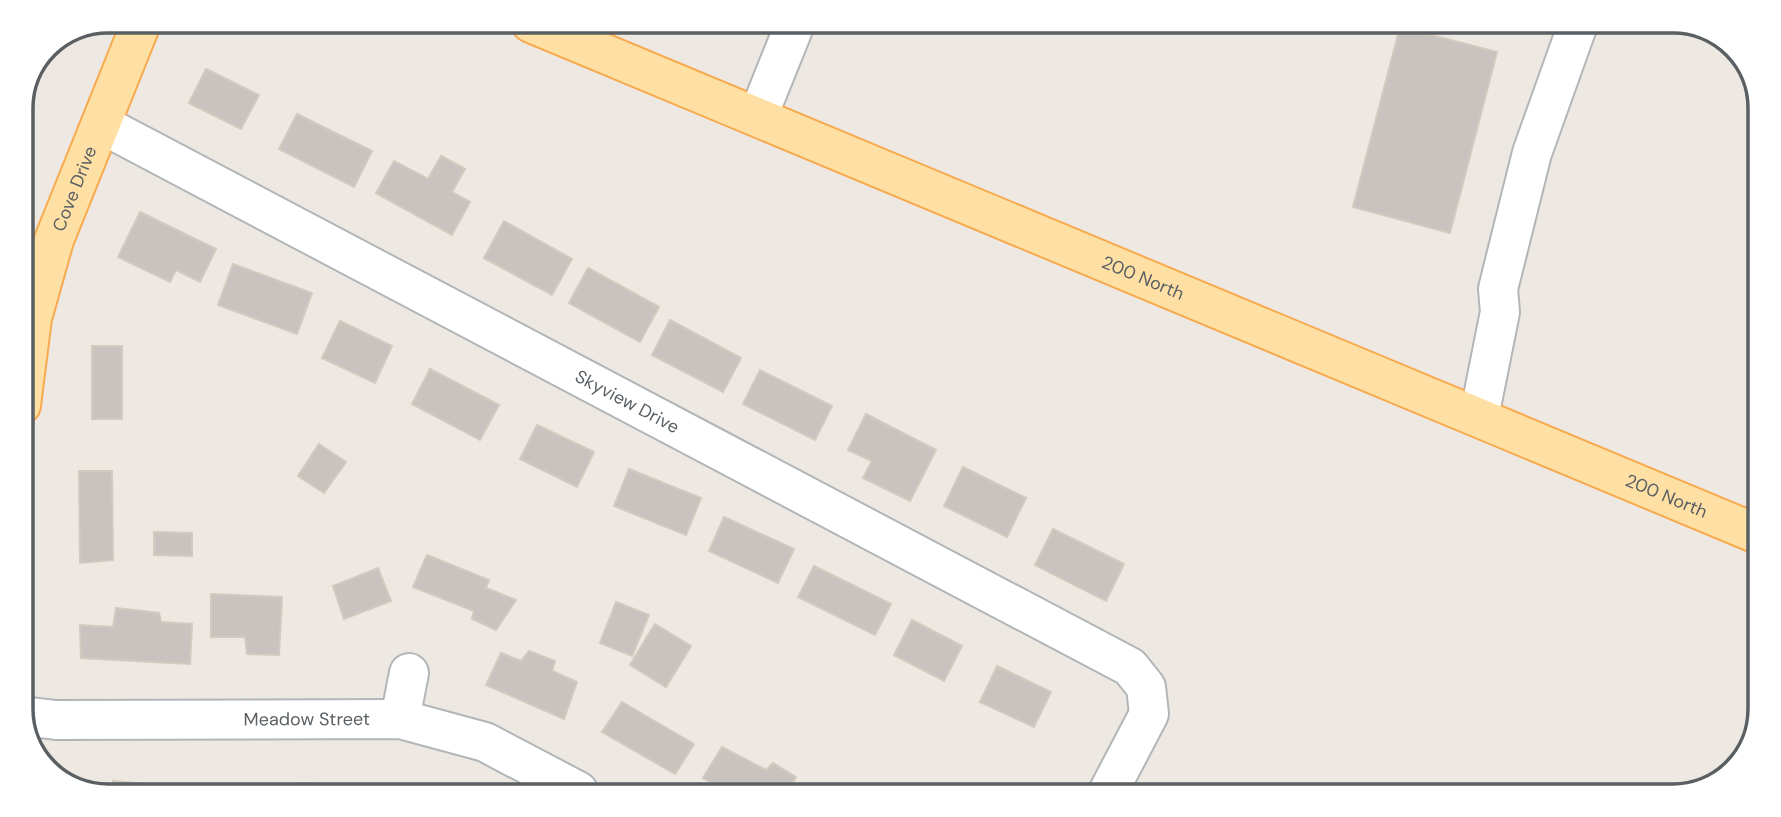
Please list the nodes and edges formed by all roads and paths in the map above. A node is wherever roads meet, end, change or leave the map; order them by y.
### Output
1 (137, 33) edge
2 (555, 33) edge
3 (791, 33) edge
4 (1575, 33) edge
5 (758, 116) junction
6 (101, 124) junction
7 (33, 314) edge
8 (1479, 417) junction
9 (1748, 530) edge
10 (410, 673) dead end
11 (34, 717) edge
12 (400, 719) junction
13 (565, 784) edge
14 (1112, 784) edge

1 - 6 main road, Cove Drive
2 - 5 main road, 200 North
3 - 5 street
4 - 8 street
5 - 8 main road, 200 North
6 - 7 main road, Cove Drive
6 - 14 street, Skyview Drive
8 - 9 main road, 200 North
10 - 12 street
11 - 12 street, Meadow Street
12 - 13 street, Meadow Street

